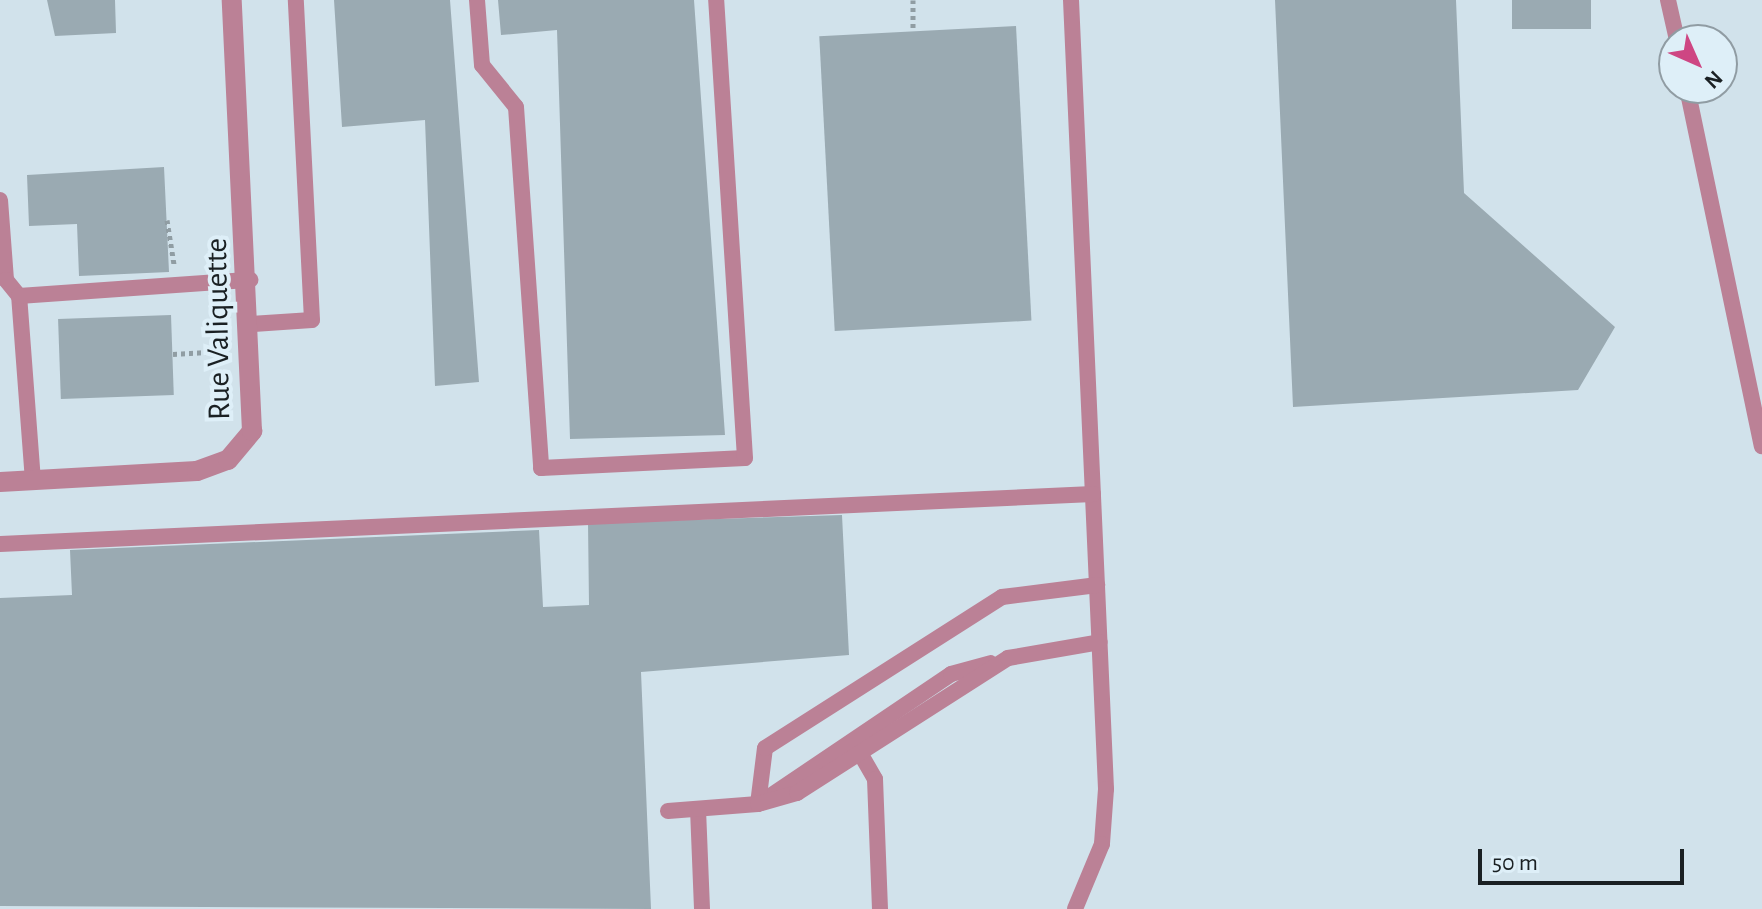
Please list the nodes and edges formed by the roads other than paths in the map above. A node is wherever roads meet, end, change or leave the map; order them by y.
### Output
1 (232, 0) edge
2 (245, 0) edge
3 (296, 0) edge
4 (477, 0) edge
5 (716, 0) edge
6 (1071, 0) edge
7 (1668, 0) edge
8 (1673, 24) edge
9 (240, 55) junction
10 (1690, 104) edge
11 (0, 200) edge
12 (250, 280) junction
13 (19, 296) junction
14 (252, 324) junction
15 (1762, 446) edge
16 (33, 481) junction
17 (0, 482) edge
18 (1093, 494) junction
19 (0, 544) edge
20 (1097, 585) junction
21 (1100, 642) junction
22 (1008, 658) junction
23 (860, 753) junction
24 (758, 804) junction
25 (698, 809) junction
26 (668, 811) dead end
27 (702, 909) edge
28 (880, 909) edge
29 (1075, 909) edge

1 - 9 street, Rue Valiquette
2 - 9 street, Rue Valiquette
3 - 14 lane
4 - 5 lane
6 - 18 lane
7 - 8 lane
9 - 12 street, Rue Valiquette
10 - 15 lane
11 - 13 lane
12 - 13 lane
12 - 14 street, Rue Valiquette
13 - 16 lane
14 - 16 street, Rue Valiquette
16 - 17 street, Rue Valiquette
18 - 19 lane
18 - 20 lane
20 - 21 lane
20 - 24 lane
21 - 22 lane
21 - 29 lane
22 - 23 lane
22 - 24 lane
23 - 24 lane
23 - 28 lane
24 - 25 lane
25 - 26 lane
25 - 27 lane

